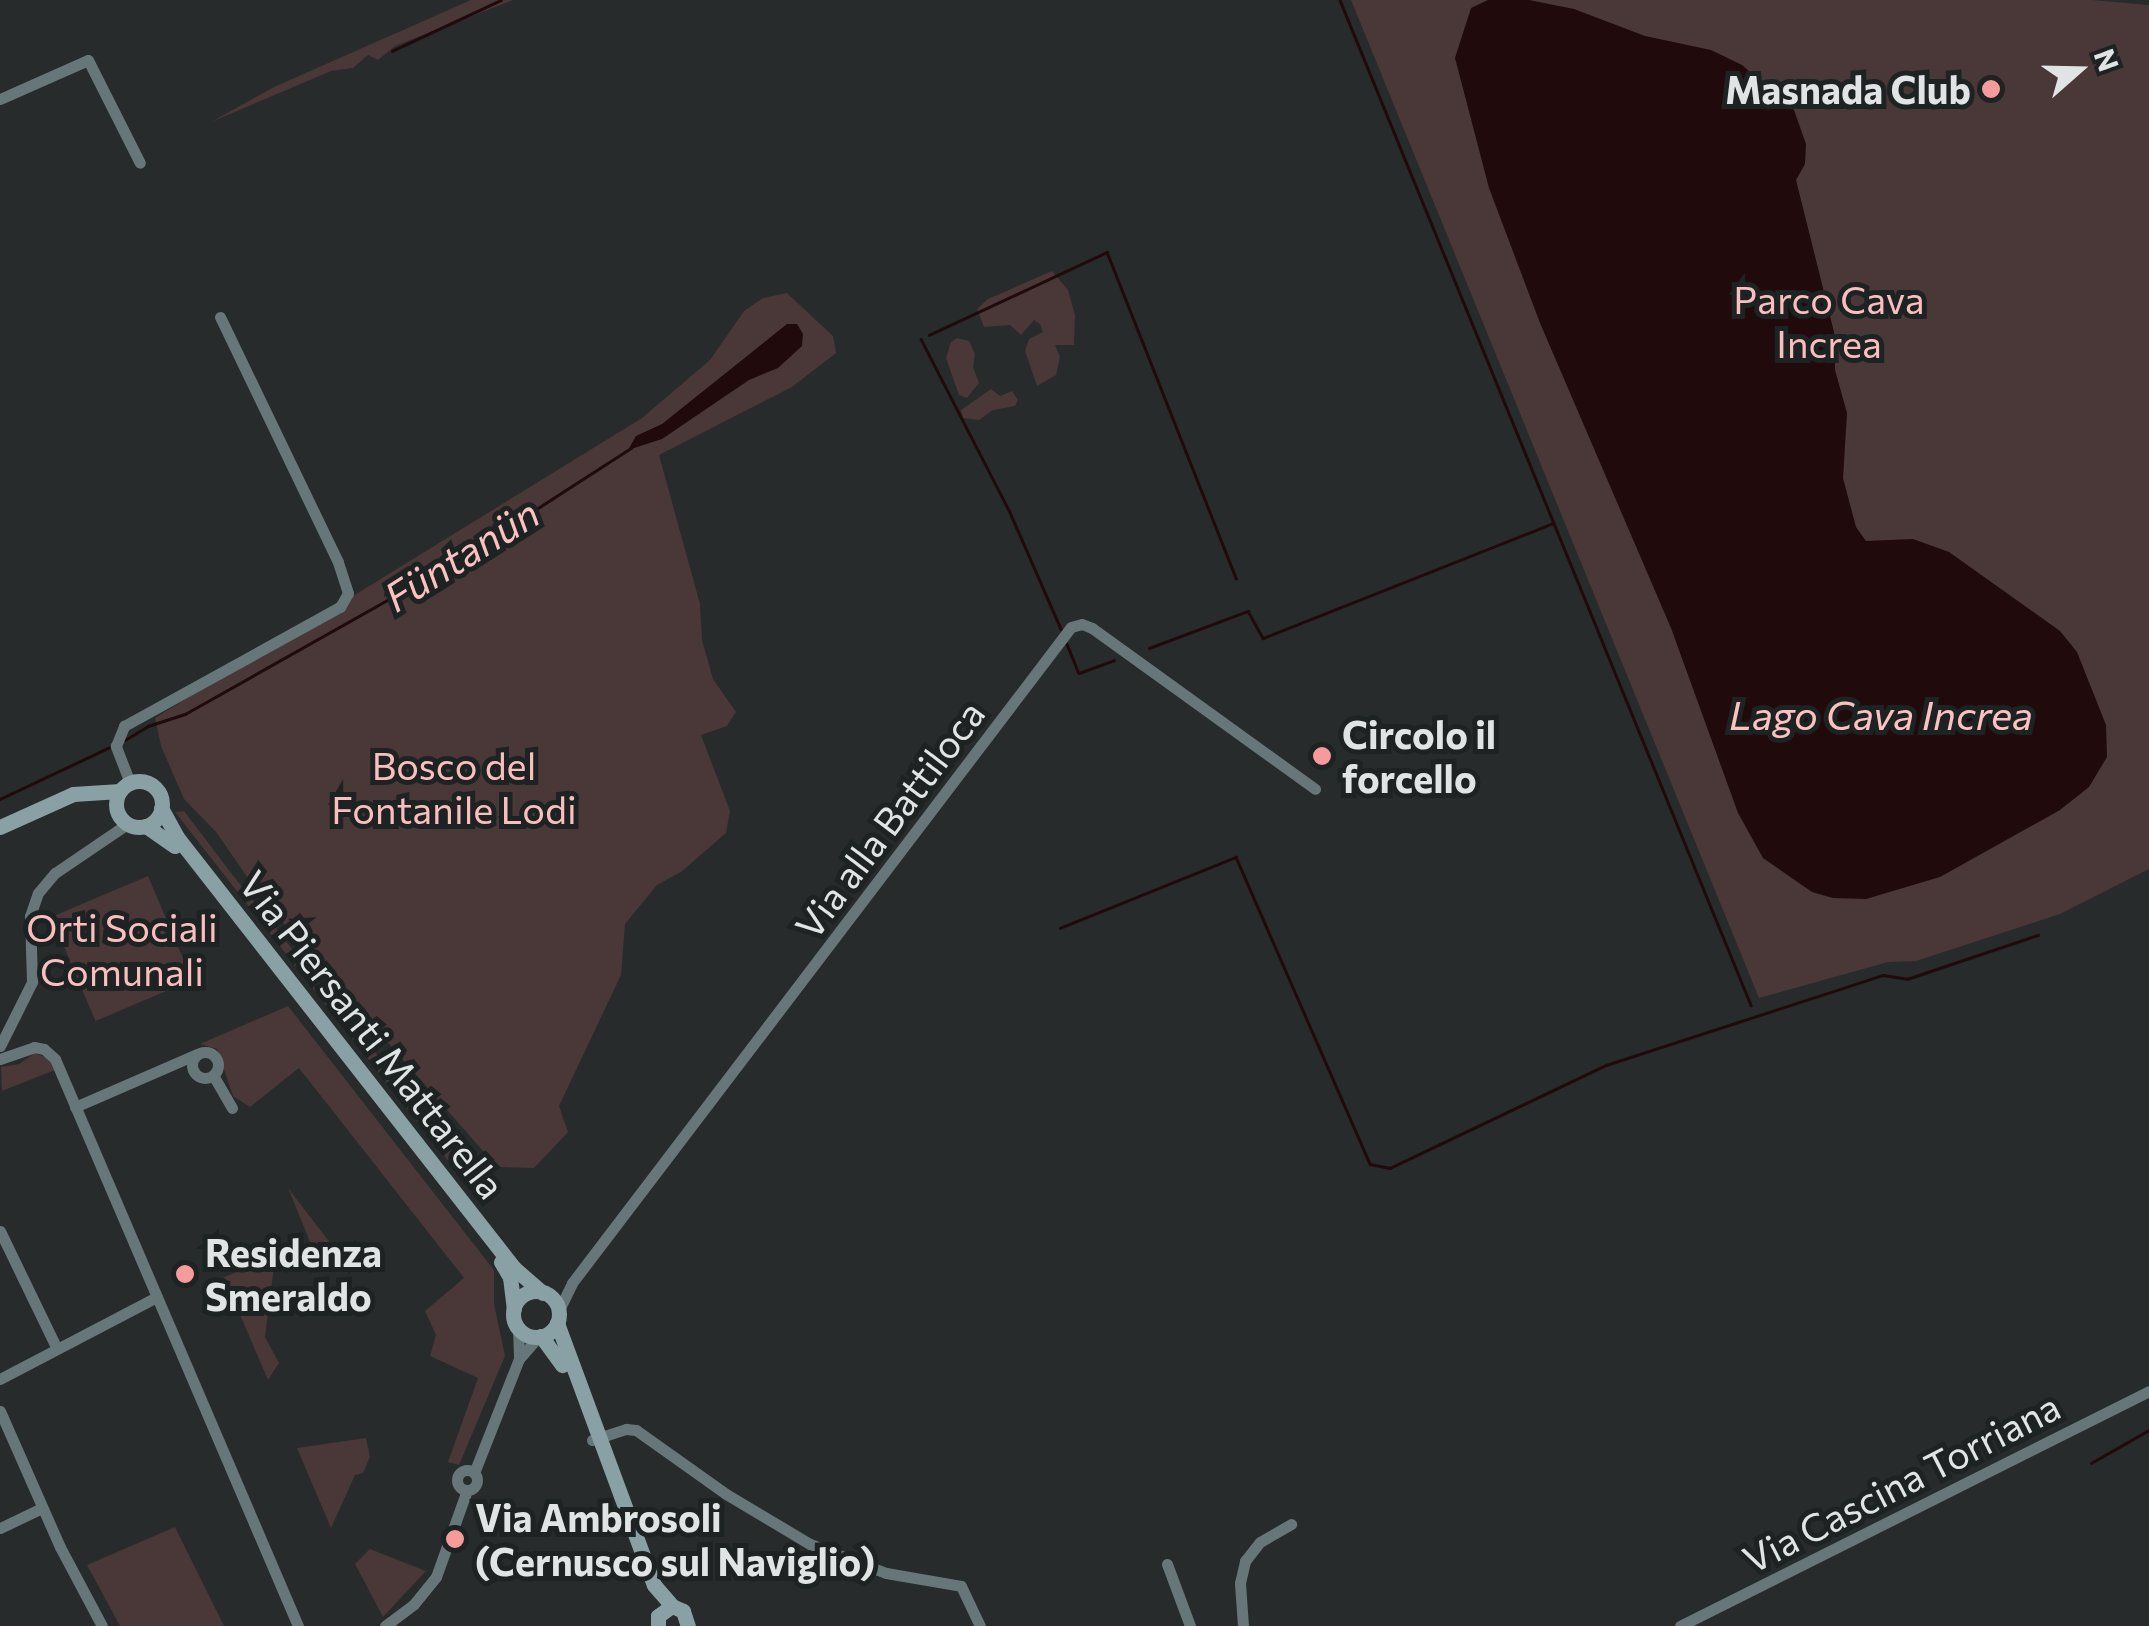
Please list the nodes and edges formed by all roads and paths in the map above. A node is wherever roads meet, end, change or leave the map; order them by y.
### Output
1 (0, 99) edge
2 (140, 163) dead end
3 (220, 317) dead end
4 (1316, 788) dead end
5 (122, 794) junction
6 (161, 808) junction
7 (127, 824) junction
8 (0, 826) edge
9 (146, 826) junction
10 (0, 834) edge
11 (0, 1046) edge
12 (197, 1054) junction
13 (0, 1059) edge
14 (178, 1064) junction
15 (192, 1068) junction
16 (213, 1075) junction
17 (75, 1107) junction
18 (232, 1108) dead end
19 (0, 1231) edge
20 (572, 1284) junction
21 (544, 1293) junction
22 (156, 1297) junction
23 (514, 1309) junction
24 (558, 1318) junction
25 (518, 1328) junction
26 (539, 1337) junction
27 (56, 1347) junction
28 (519, 1359) junction
29 (0, 1379) edge
30 (2149, 1391) edge
31 (0, 1411) edge
32 (594, 1440) junction
33 (42, 1508) junction
34 (1290, 1524) dead end
35 (0, 1528) edge
36 (1167, 1564) dead end
37 (662, 1616) edge
38 (102, 1626) edge
39 (298, 1626) edge
40 (386, 1626) edge
41 (688, 1626) edge
42 (980, 1626) edge
43 (1190, 1626) edge
44 (1244, 1626) edge
45 (1680, 1626) edge

1 - 2 street
3 - 5 street
4 - 20 street, Via alla Battiloca
5 - 6 street
5 - 7 street
5 - 8 street
5 - 10 street
6 - 9 street
6 - 21 street, Via Piersanti Mattarella
7 - 9 street
7 - 11 street
9 - 23 street, Via Piersanti Mattarella
12 - 14 street
12 - 15 street
12 - 16 street
13 - 17 street
14 - 15 street
14 - 17 street
15 - 16 street
16 - 18 street
17 - 22 street
19 - 27 street
20 - 21 street
20 - 24 street, Via alla Battiloca
21 - 23 street
21 - 24 street
22 - 27 street
22 - 39 street
23 - 25 street
24 - 26 street
24 - 32 street
25 - 26 street
25 - 28 street
26 - 28 street
26 - 32 street
27 - 29 street
28 - 40 street
30 - 45 street, Via Cascina Torriana
31 - 33 street
32 - 37 street
32 - 42 street
33 - 35 street
33 - 38 street
34 - 44 street
36 - 43 street
37 - 41 street

